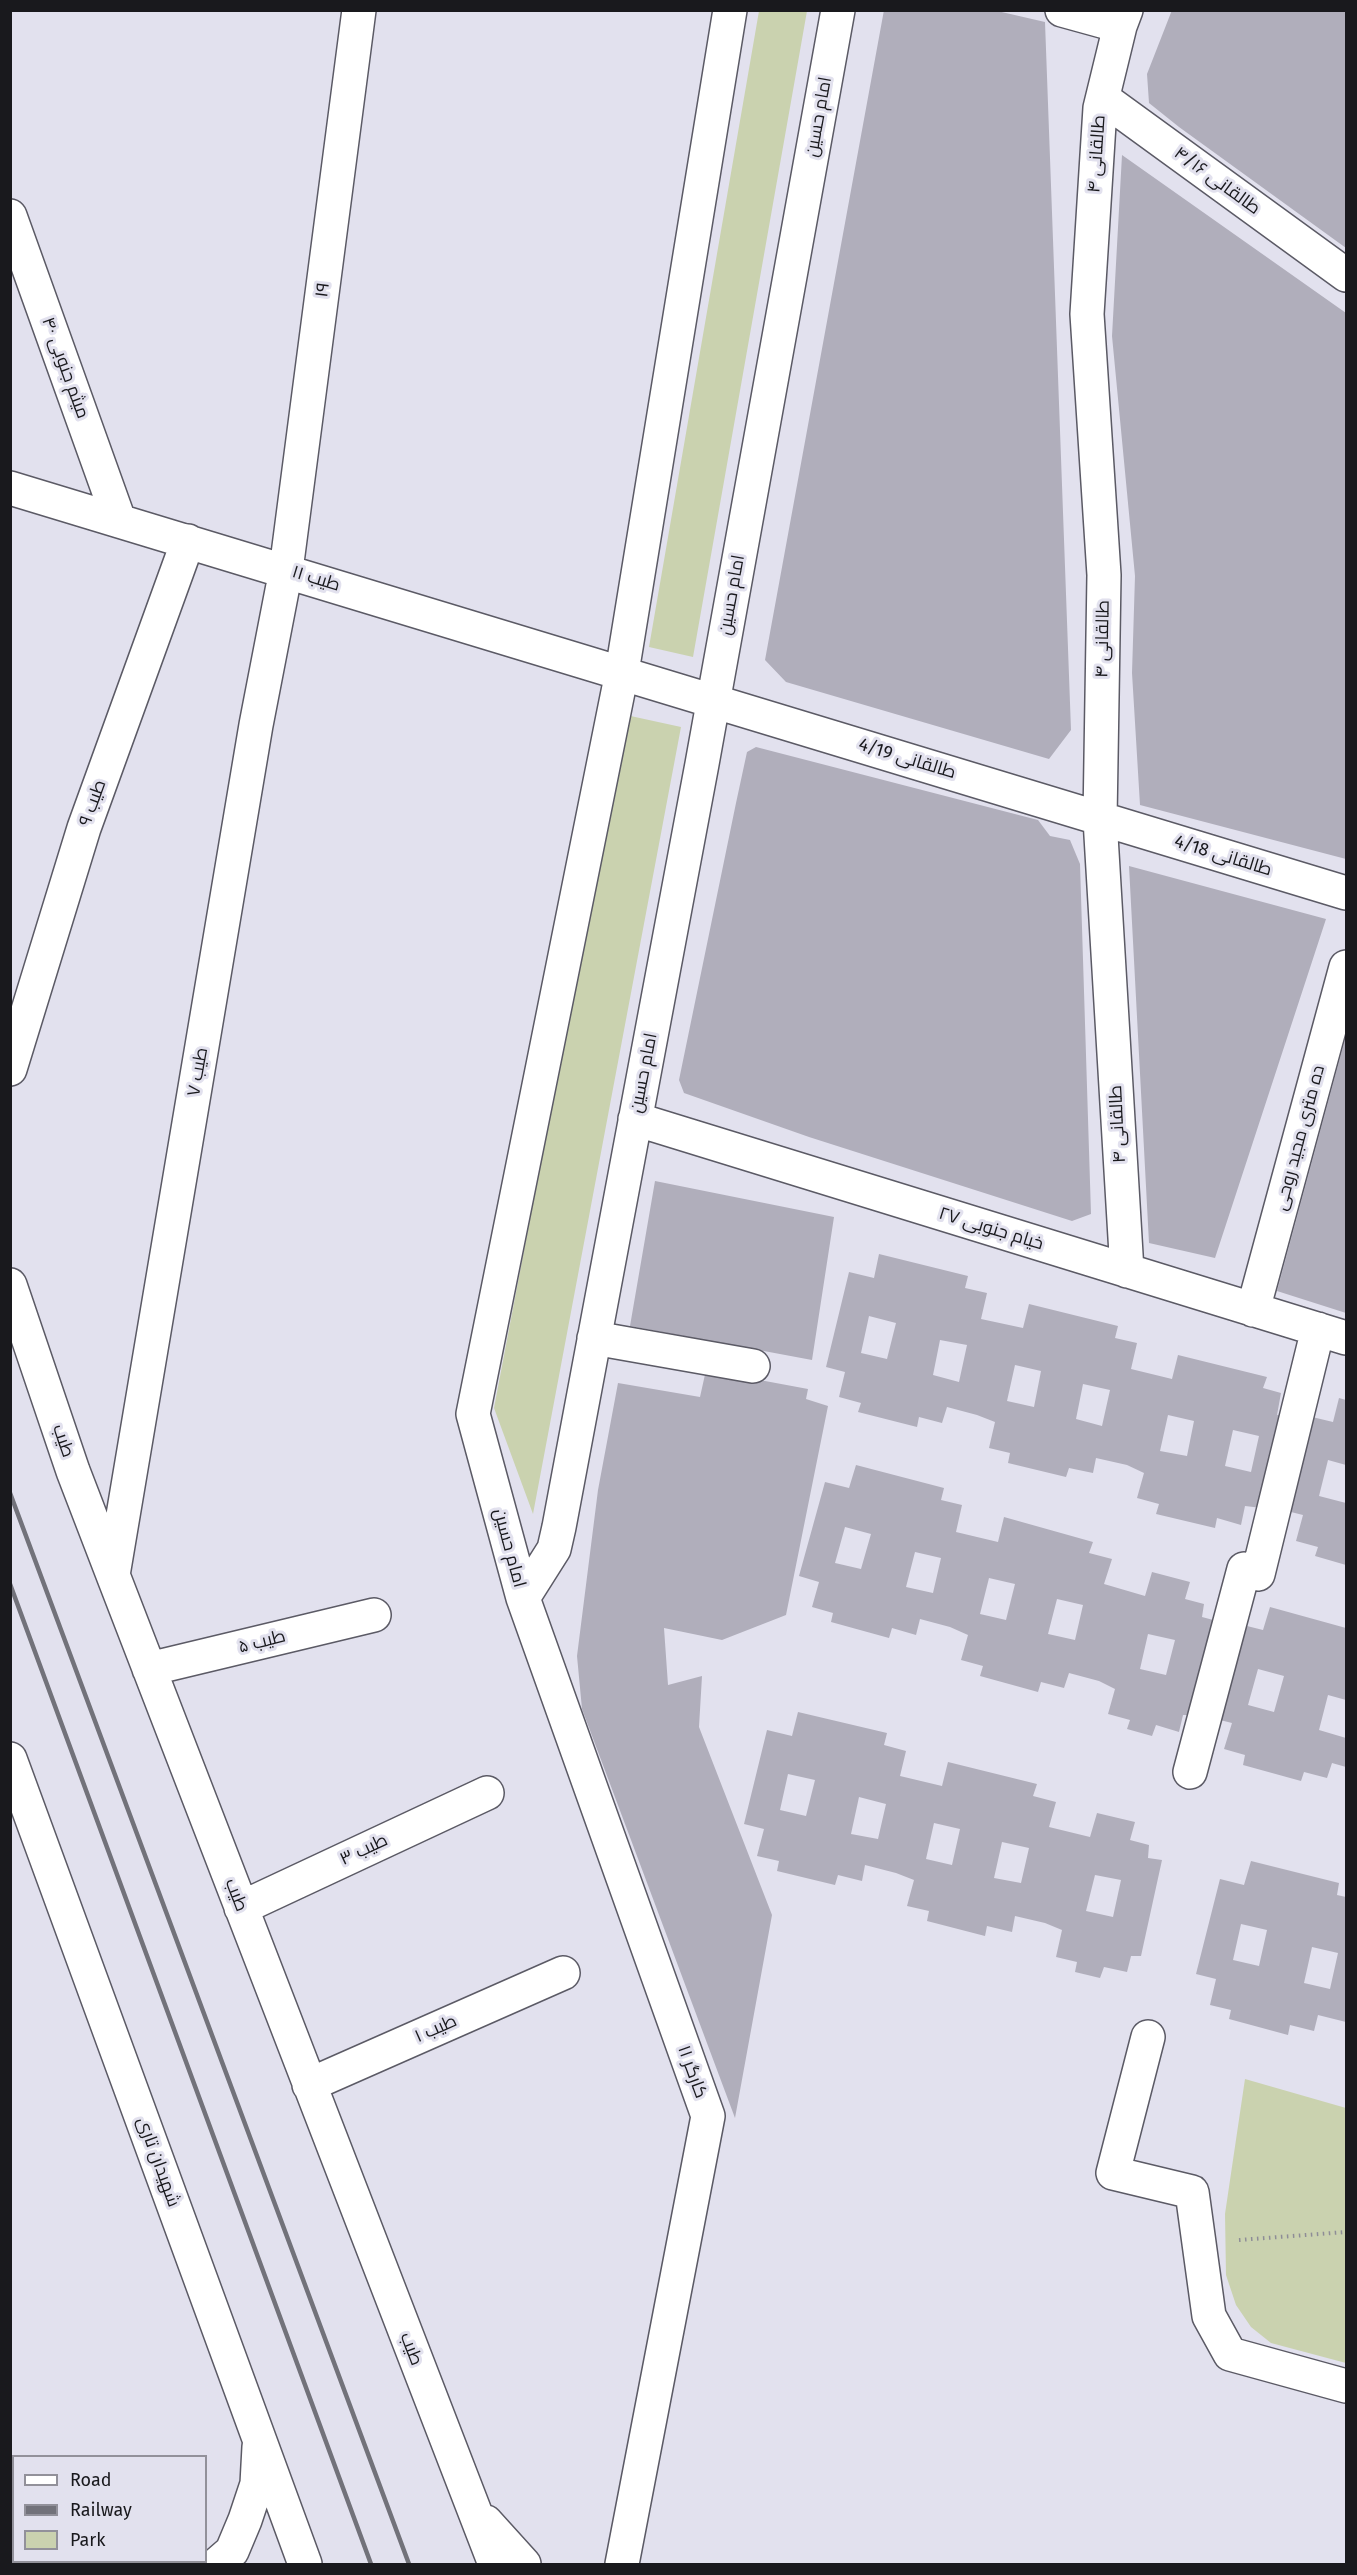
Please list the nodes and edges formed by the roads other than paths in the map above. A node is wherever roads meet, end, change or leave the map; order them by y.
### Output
1 (359, 10) edge
2 (730, 10) edge
3 (838, 10) edge
4 (1062, 10) edge
5 (1123, 18) edge
6 (1104, 99) junction
7 (10, 216) edge
8 (1339, 269) edge
9 (10, 488) edge
10 (119, 520) junction
11 (188, 541) junction
12 (286, 570) junction
13 (622, 672) junction
14 (713, 699) junction
15 (1100, 819) junction
16 (1347, 893) edge
17 (1347, 967) edge
18 (10, 1069) edge
19 (635, 1119) junction
20 (1127, 1271) junction
21 (10, 1285) edge
22 (1253, 1310) junction
23 (1332, 1334) edge
24 (594, 1338) junction
25 (753, 1366) dead end
26 (113, 1575) junction
27 (522, 1598) junction
28 (374, 1615) dead end
29 (149, 1669) junction
30 (10, 1759) edge
31 (1190, 1772) dead end
32 (488, 1793) dead end
33 (241, 1908) junction
34 (562, 1973) dead end
35 (1148, 2037) dead end
36 (309, 2085) junction
37 (1347, 2386) edge
38 (260, 2439) junction
39 (470, 2502) junction
40 (217, 2565) edge
41 (305, 2565) edge
42 (495, 2565) edge
43 (524, 2565) edge
44 (622, 2565) edge

1 - 12 street, ۱۹
2 - 13 street, امام حسین
3 - 14 street, امام حسین
4 - 5 street
5 - 6 street, طالقانی ۴
6 - 8 street, طالقانی ۴/۱۶
6 - 15 street, طالقانی ۴
7 - 10 street, میثم جنوبی ۴۰
9 - 10 street, طیب ۱۱
10 - 11 street, طیب ۱۱
11 - 12 street, طیب ۱۱
11 - 18 street, طیب ۹
12 - 13 street, طیب ۱۱
12 - 26 street, طیب ۷
13 - 14 street, طیب ۱۱
13 - 27 street, امام حسین
14 - 15 street, طالقانی 4/19
14 - 19 street, امام حسین
15 - 16 street, طالقانی 4/18
15 - 20 street, طالقانی ۴
17 - 22 street, ده متری مجید روحی
19 - 20 street, خیام جنوبی ۲۷
19 - 24 street, امام حسین
20 - 22 street, خیام جنوبی ۲۷
21 - 26 street, طیب
22 - 23 street, خیام جنوبی ۲۷
23 - 31 street
24 - 25 street
24 - 27 street, امام حسین
26 - 29 street, طیب
27 - 44 street, کارگر ۱۱
28 - 29 street, طیب ۵
29 - 33 street, طیب
30 - 38 street, شهیدان تاری
32 - 33 street, طیب ۳
33 - 36 street, طیب
34 - 36 street, طیب ۱
35 - 37 street
36 - 39 street, طیب
38 - 40 street
38 - 41 street, شهیدان تاری
39 - 42 street, طیب
39 - 43 street

